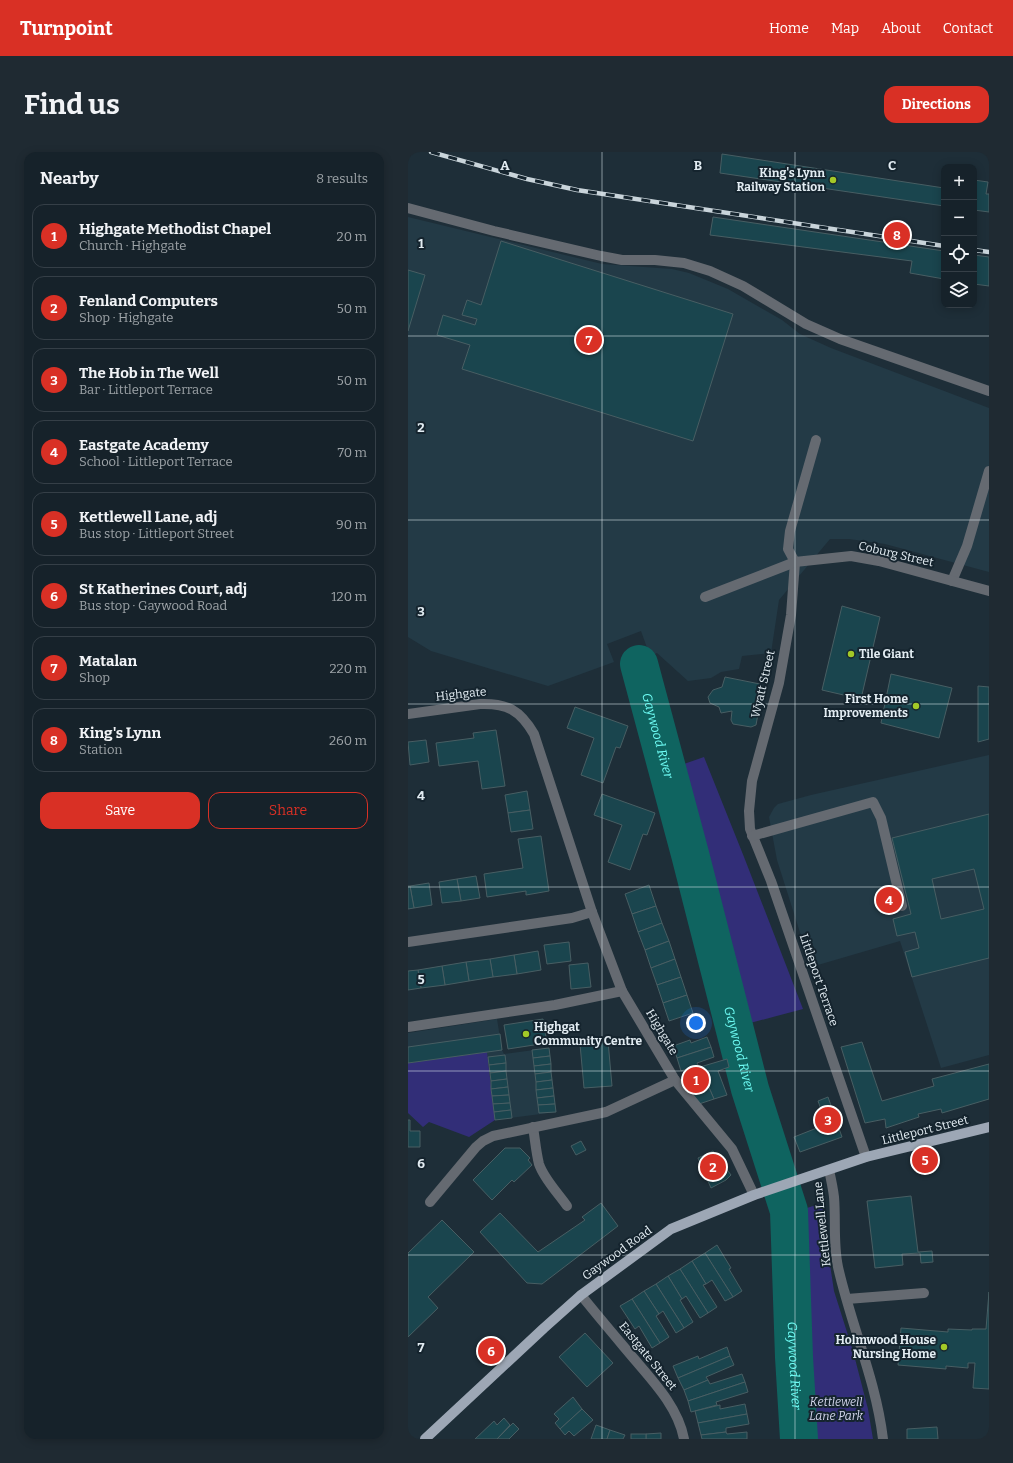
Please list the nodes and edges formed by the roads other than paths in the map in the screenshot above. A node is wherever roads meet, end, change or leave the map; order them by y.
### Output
1 (408, 208) edge
2 (989, 391) edge
3 (816, 440) dead end
4 (989, 471) edge
5 (796, 562) junction
6 (952, 581) junction
7 (989, 591) edge
8 (705, 597) dead end
9 (408, 714) edge
10 (749, 811) joint
11 (752, 836) junction
12 (902, 906) dead end
13 (592, 912) junction
14 (408, 942) edge
15 (622, 990) junction
16 (408, 1027) edge
17 (675, 1080) junction
18 (533, 1127) junction
19 (989, 1128) edge
20 (866, 1157) junction
21 (829, 1170) junction
22 (754, 1195) junction
23 (430, 1202) dead end
24 (568, 1206) dead end
25 (924, 1293) dead end
26 (581, 1295) junction
27 (847, 1299) junction
28 (425, 1439) edge
29 (684, 1439) edge
30 (883, 1439) edge

1 - 2 street
3 - 5 street
4 - 6 street
5 - 6 street, Coburg Street
5 - 8 street, Coburg Street
5 - 10 street, Wyatt Street
6 - 7 street, Coburg Street
9 - 13 street, Highgate
10 - 11 street, Littleport Terrace
11 - 12 street
11 - 20 street, Littleport Terrace
13 - 14 street
13 - 15 street, Highgate
15 - 16 street
15 - 17 street, Highgate
17 - 18 street
17 - 22 street, Highgate
18 - 23 street
18 - 24 street
19 - 20 main road, Littleport Street
20 - 21 main road, Gaywood Road
21 - 22 main road, Gaywood Road
21 - 27 street, Kettlewell Lane
22 - 26 main road, Gaywood Road
25 - 27 street
26 - 28 main road, Gaywood Road
26 - 29 street, Eastgate Street
27 - 30 street, Kettlewell Lane

